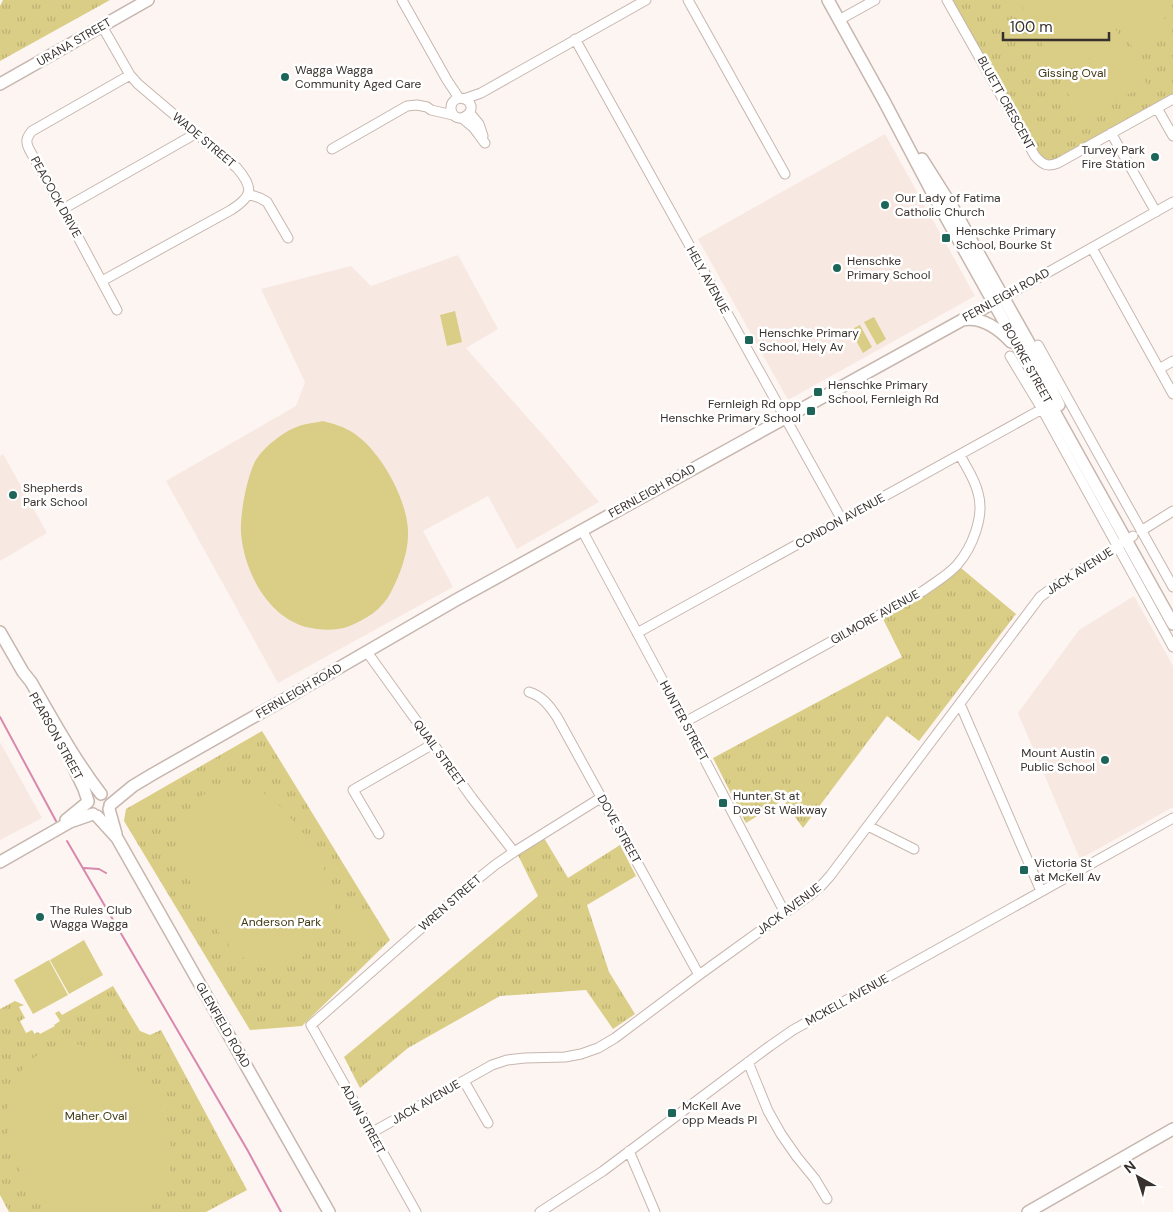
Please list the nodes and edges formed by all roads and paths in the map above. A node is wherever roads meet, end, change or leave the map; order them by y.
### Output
1 (148, 0) edge
2 (402, 0) edge
3 (646, 0) edge
4 (688, 0) edge
5 (828, 0) edge
6 (875, 0) edge
7 (947, 0) edge
8 (839, 20) junction
9 (102, 26) junction
10 (575, 39) junction
11 (130, 75) junction
12 (0, 84) edge
13 (1173, 99) edge
14 (460, 107) junction
15 (1157, 108) junction
16 (1112, 133) junction
17 (195, 134) junction
18 (1173, 136) edge
19 (332, 149) dead end
20 (785, 174) dead end
21 (248, 194) junction
22 (1173, 202) edge
23 (63, 209) junction
24 (1156, 212) junction
25 (288, 238) dead end
26 (1092, 248) junction
27 (102, 281) junction
28 (998, 300) junction
29 (117, 310) dead end
30 (959, 321) junction
31 (1038, 345) dead end
32 (1010, 356) dead end
33 (1173, 361) edge
34 (1159, 369) junction
35 (1035, 376) junction
36 (1173, 394) edge
37 (1064, 404) junction
38 (1042, 409) junction
39 (785, 417) junction
40 (960, 454) junction
41 (1173, 511) edge
42 (842, 520) junction
43 (582, 530) junction
44 (1129, 539) junction
45 (1173, 587) edge
46 (1173, 608) edge
47 (1173, 624) edge
48 (0, 632) edge
49 (638, 632) junction
50 (1173, 646) edge
51 (367, 652) junction
52 (22, 672) junction
53 (529, 692) dead end
54 (960, 704) junction
55 (685, 722) junction
56 (432, 744) junction
57 (602, 798) junction
58 (106, 801) junction
59 (88, 802) junction
60 (95, 815) junction
61 (1173, 818) edge
62 (868, 826) junction
63 (379, 834) dead end
64 (117, 838) junction
65 (914, 849) dead end
66 (514, 852) junction
67 (0, 853) edge
68 (0, 862) edge
69 (1041, 891) junction
70 (784, 913) junction
71 (699, 975) junction
72 (311, 1025) joint
73 (748, 1062) junction
74 (464, 1081) junction
75 (488, 1123) dead end
76 (1173, 1129) edge
77 (372, 1133) junction
78 (630, 1151) junction
79 (826, 1199) dead end
80 (329, 1212) edge
81 (416, 1212) edge
82 (540, 1212) edge
83 (655, 1212) edge
84 (1028, 1212) edge

1 - 9 main road, URANA STREET
2 - 14 street
3 - 10 street
4 - 20 street
5 - 8 main road, BOURKE STREET
6 - 8 street
7 - 16 street, BLUETT CRESCENT
8 - 28 main road, BOURKE STREET
9 - 11 street, WADE STREET
9 - 12 main road, URANA STREET
10 - 14 street
10 - 39 street, HELY AVENUE
11 - 17 street, WADE STREET
11 - 23 street, PEACOCK DRIVE
13 - 15 street, BLUETT CRESCENT
14 - 19 street
15 - 16 street, BLUETT CRESCENT
15 - 18 street
16 - 24 street
17 - 21 street, WADE STREET
17 - 23 street
21 - 25 street
21 - 27 street
22 - 24 street, FERNLEIGH ROAD
23 - 27 street, PEACOCK DRIVE
24 - 26 street, FERNLEIGH ROAD
26 - 28 street, FERNLEIGH ROAD
26 - 34 street
27 - 29 street, PEACOCK DRIVE
28 - 30 main road, FERNLEIGH ROAD
28 - 35 main road, BOURKE STREET
28 - 37 main road, BOURKE STREET
30 - 35 main road
30 - 39 main road, FERNLEIGH ROAD
31 - 37 street, BOURKE STREET
32 - 38 street, BOURKE STREET
33 - 34 street
34 - 36 street
35 - 44 main road, BOURKE STREET
37 - 44 main road, BOURKE STREET
38 - 40 street, CONDON AVENUE
38 - 44 street, BOURKE STREET
39 - 42 street, HELY AVENUE
39 - 43 main road, FERNLEIGH ROAD
40 - 42 street, CONDON AVENUE
40 - 55 street, GILMORE AVENUE
41 - 44 street, JACK AVENUE
42 - 49 street, CONDON AVENUE
43 - 49 street, HUNTER STREET
43 - 51 main road, FERNLEIGH ROAD
44 - 45 street, BOURKE STREET
44 - 46 main road, BOURKE STREET
44 - 47 main road, BOURKE STREET
44 - 50 street, BOURKE STREET
44 - 54 street, JACK AVENUE
48 - 52 main road, PEARSON STREET
49 - 55 street, HUNTER STREET
51 - 56 street, QUAIL STREET
51 - 58 main road, FERNLEIGH ROAD
52 - 58 main road, PEARSON STREET
52 - 59 main road, PEARSON STREET
53 - 57 street, DOVE STREET
54 - 62 street, JACK AVENUE
54 - 69 street
55 - 70 street, HUNTER STREET
56 - 63 street
56 - 66 street, QUAIL STREET
57 - 66 street, WREN STREET
57 - 71 street, DOVE STREET
58 - 59 main road
58 - 60 main road
58 - 64 main road, GLENFIELD ROAD
59 - 60 main road
59 - 67 main road
60 - 64 main road, GLENFIELD ROAD
60 - 68 main road
61 - 69 street, MCKELL AVENUE
62 - 65 street
62 - 70 street, JACK AVENUE
64 - 80 main road, GLENFIELD ROAD
66 - 72 street, WREN STREET
69 - 73 street, MCKELL AVENUE
70 - 71 street, JACK AVENUE
71 - 74 street, JACK AVENUE
72 - 77 street, ADJIN STREET
73 - 78 street, MCKELL AVENUE
73 - 79 street
74 - 75 street
74 - 77 street, JACK AVENUE
76 - 84 main road
77 - 81 street, ADJIN STREET
78 - 82 street, MCKELL AVENUE
78 - 83 street

